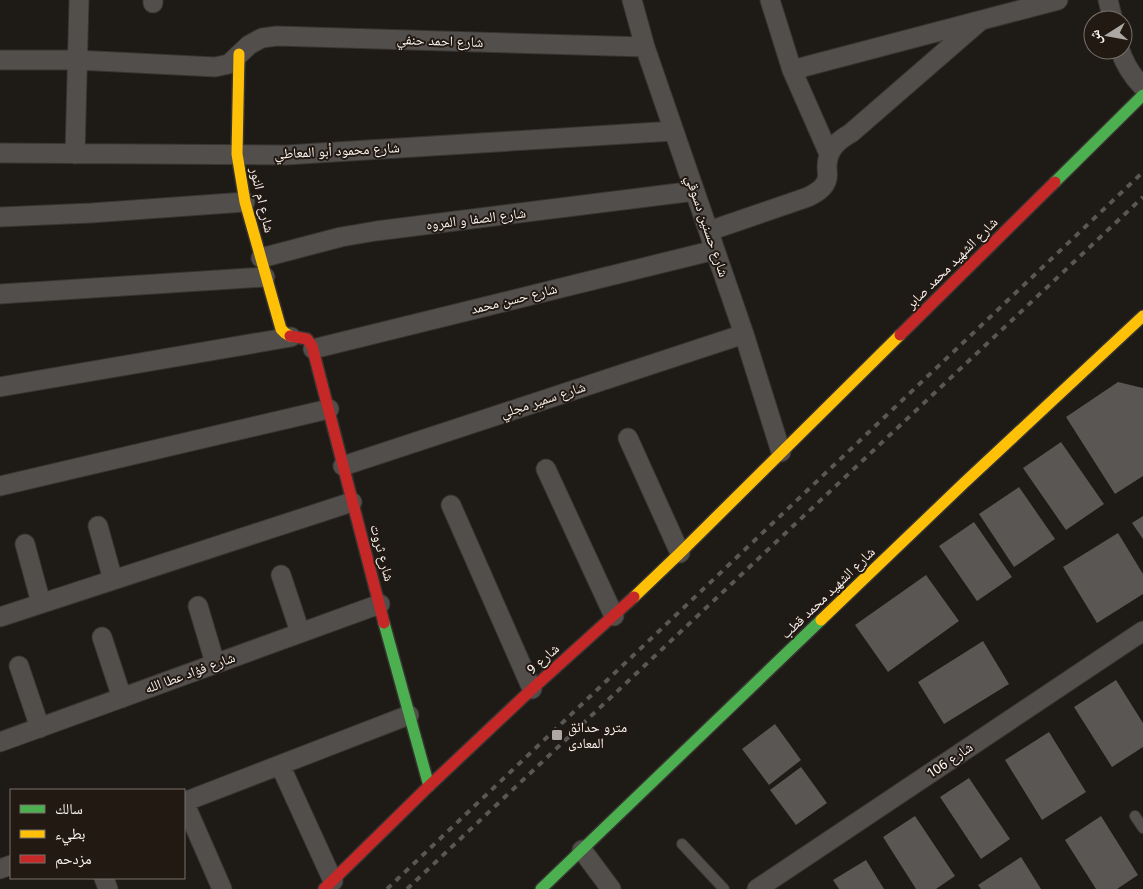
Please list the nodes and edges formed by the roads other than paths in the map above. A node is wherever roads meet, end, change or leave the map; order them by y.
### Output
1 (79, 0) edge
2 (632, 0) edge
3 (770, 0) edge
4 (1058, 0) edge
5 (980, 21) junction
6 (646, 47) junction
7 (239, 54) junction
8 (0, 60) edge
9 (77, 60) junction
10 (1124, 60) edge
11 (792, 70) junction
12 (1143, 87) edge
13 (1143, 95) edge
14 (674, 131) junction
15 (0, 153) edge
16 (75, 154) junction
17 (237, 154) junction
18 (829, 154) junction
19 (694, 191) junction
20 (245, 202) junction
21 (0, 217) edge
22 (709, 231) junction
23 (715, 250) junction
24 (260, 258) junction
25 (265, 277) junction
26 (0, 294) edge
27 (1141, 322) edge
28 (744, 334) junction
29 (294, 337) junction
30 (314, 349) junction
31 (0, 387) edge
32 (329, 409) junction
33 (628, 438) dead end
34 (781, 452) junction
35 (343, 466) junction
36 (546, 469) dead end
37 (0, 486) edge
38 (352, 502) junction
39 (451, 505) dead end
40 (98, 526) dead end
41 (25, 544) dead end
42 (680, 554) junction
43 (281, 575) dead end
44 (113, 580) junction
45 (41, 603) junction
46 (380, 604) junction
47 (198, 606) dead end
48 (614, 616) junction
49 (0, 617) edge
50 (1143, 631) edge
51 (300, 632) junction
52 (102, 637) dead end
53 (215, 664) junction
54 (19, 666) dead end
55 (532, 689) junction
56 (122, 698) junction
57 (409, 715) junction
58 (40, 728) junction
59 (0, 742) edge
60 (280, 765) junction
61 (429, 786) junction
62 (185, 802) edge
63 (185, 804) edge
64 (1135, 816) dead end
65 (1143, 828) edge
66 (682, 844) dead end
67 (582, 850) junction
68 (329, 885) edge
69 (222, 889) edge
70 (541, 889) edge
71 (611, 889) edge
72 (724, 889) edge
73 (757, 889) edge

1 - 9 street
2 - 6 street, شارع حسنين دسوقي
3 - 11 street
4 - 5 street
5 - 11 street
5 - 18 street
6 - 7 street, شارع احمد حنفي
6 - 14 street, شارع حسنين دسوقي
7 - 9 street, شارع احمد حنفي
7 - 17 street, شارع ام النور
8 - 9 street, شارع احمد حنفي
9 - 16 street
10 - 12 street
11 - 18 street
13 - 34 street, شارع الشهيد محمد صابر
14 - 17 street, شارع محمود أبو المعاطي
14 - 19 street, شارع حسنين دسوقي
15 - 16 street, شارع محمود أبو المعاطي
16 - 17 street, شارع محمود أبو المعاطي
17 - 20 street, شارع ام النور
18 - 22 street
19 - 22 street, شارع حسنين دسوقي
19 - 24 street, شارع الصفا و المروه
20 - 21 street
20 - 24 street, شارع ام النور
22 - 23 street, شارع حسنين دسوقي
23 - 28 street, شارع حسنين دسوقي
23 - 30 street, شارع حسن محمد
24 - 25 street, شارع ام النور
25 - 26 street
25 - 29 street, شارع ام النور
27 - 67 street, شارع الشهيد محمد قطب
28 - 34 street, شارع حسنين دسوقي
28 - 35 street, شارع سمير مجلي
29 - 30 street
29 - 31 street
30 - 32 street, شارع ثروت
32 - 35 street, شارع ثروت
32 - 37 street
33 - 42 street
34 - 42 street, شارع 9
35 - 38 street, شارع ثروت
36 - 48 street
38 - 44 street
38 - 46 street, شارع ثروت
39 - 55 street
40 - 44 street
41 - 45 street
42 - 48 street, شارع 9
43 - 51 street
44 - 45 street
45 - 49 street
46 - 51 street, شارع فؤاد عطا الله
46 - 57 street, شارع ثروت
47 - 53 street
48 - 55 street, شارع 9
50 - 73 street, شارع 106
51 - 53 street, شارع فؤاد عطا الله
52 - 56 street
53 - 56 street, شارع فؤاد عطا الله
54 - 58 street
55 - 61 street, شارع 9
56 - 58 street, شارع فؤاد عطا الله
57 - 60 street
57 - 61 street, شارع ثروت
58 - 59 street, شارع فؤاد عطا الله
60 - 62 street
60 - 68 street
61 - 68 street, شارع 9
63 - 69 street
64 - 65 lane
66 - 72 lane
67 - 70 street, شارع الشهيد محمد قطب
67 - 71 street

